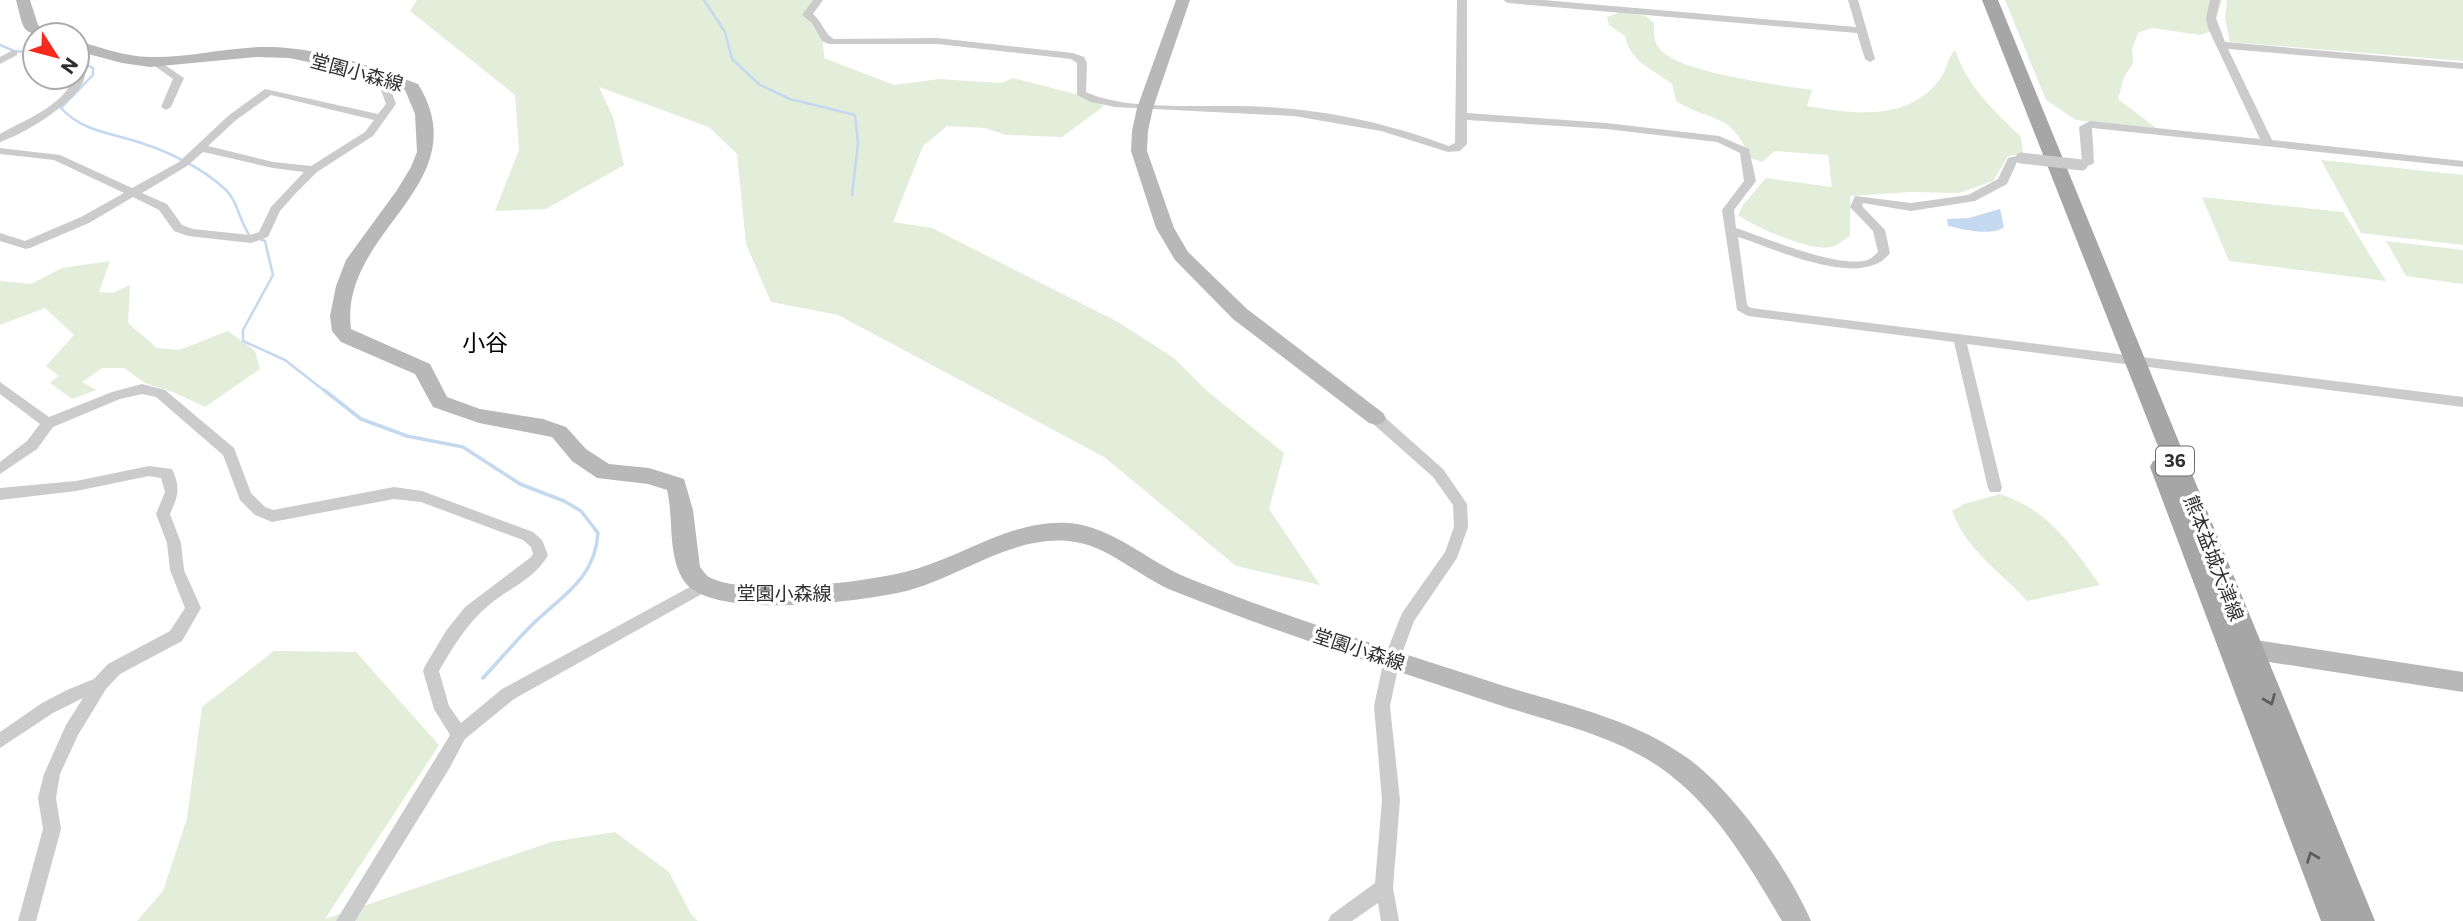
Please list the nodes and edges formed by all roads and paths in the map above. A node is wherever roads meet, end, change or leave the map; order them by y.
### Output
1 (23, 0) edge
2 (818, 0) edge
3 (1182, 0) edge
4 (1462, 0) edge
5 (1508, 0) edge
6 (1853, 0) edge
7 (1978, 0) edge
8 (1990, 0) edge
9 (2215, 0) edge
10 (29, 21) edge
11 (1861, 30) junction
12 (2221, 45) junction
13 (91, 50) edge
14 (13, 53) dead end
15 (1870, 59) dead end
16 (0, 61) edge
17 (156, 62) junction
18 (2463, 66) edge
19 (391, 78) junction
20 (71, 91) edge
21 (166, 107) dead end
22 (1145, 108) junction
23 (1462, 116) junction
24 (381, 118) junction
25 (0, 139) edge
26 (2267, 142) junction
27 (201, 148) junction
28 (0, 151) edge
29 (2463, 164) edge
30 (313, 170) junction
31 (133, 192) junction
32 (1732, 230) junction
33 (0, 237) edge
34 (1960, 341) junction
35 (2128, 361) junction
36 (0, 387) edge
37 (2463, 402) edge
38 (1376, 418) joint
39 (48, 423) junction
40 (0, 469) edge
41 (1995, 488) dead end
42 (0, 494) edge
43 (704, 586) junction
44 (2233, 647) junction
45 (1392, 659) junction
46 (2463, 682) edge
47 (100, 684) junction
48 (459, 734) junction
49 (0, 741) edge
50 (1384, 888) junction
51 (27, 921) edge
52 (345, 921) edge
53 (1337, 921) edge
54 (1390, 921) edge
55 (1797, 921) edge
56 (2336, 921) edge
57 (2360, 921) edge

1 - 10 main road
2 - 22 street
3 - 22 main road
4 - 23 street
5 - 11 street
6 - 11 street
7 - 35 main road, 熊本益城大津線 / 36
8 - 35 main road, 熊本益城大津線 / 36
9 - 12 street
11 - 15 street
12 - 18 street
12 - 26 street
13 - 17 main road, 堂園小森線
14 - 16 street
17 - 19 main road, 堂園小森線
17 - 21 street
19 - 24 street
19 - 43 main road, 堂園小森線
20 - 25 street
22 - 23 street
22 - 38 main road
23 - 32 street
24 - 27 street
24 - 30 street
26 - 29 street
26 - 32 street, bridge
27 - 30 street
27 - 31 street
28 - 31 street
30 - 31 street
31 - 33 street
32 - 34 street
34 - 35 street
34 - 41 street
35 - 37 street
35 - 44 main road, 熊本益城大津線 / 36
36 - 39 street
38 - 45 street
39 - 40 street
39 - 48 street
42 - 47 street
43 - 45 main road, 堂園小森線
43 - 48 street
44 - 46 main road
56 -> 44 main road, 熊本益城大津線 / 36
44 -> 57 main road, 熊本益城大津線 / 36
45 - 50 street
45 - 55 main road, 堂園小森線
47 - 49 street
47 - 51 street
48 - 52 street
50 - 53 street
50 - 54 street

